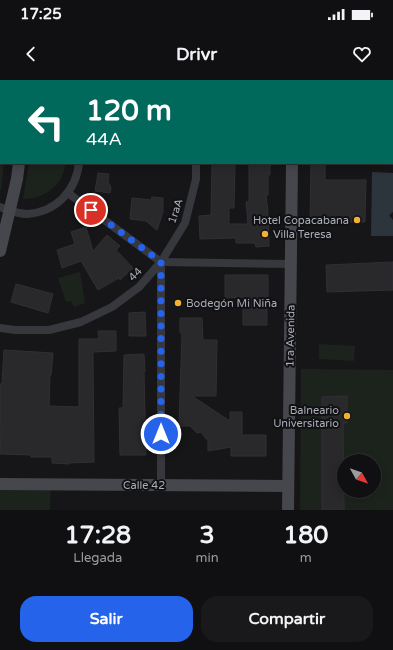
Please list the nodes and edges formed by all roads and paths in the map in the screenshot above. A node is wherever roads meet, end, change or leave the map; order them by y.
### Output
1 (19, 164) edge
2 (79, 164) edge
3 (196, 164) edge
4 (292, 164) edge
5 (68, 193) junction
6 (5, 209) edge
7 (0, 251) edge
8 (161, 262) junction
9 (291, 264) junction
10 (0, 328) edge
11 (0, 484) edge
12 (161, 485) junction
13 (288, 486) junction
14 (288, 510) edge

1 - 6 main road
2 - 5 street
3 - 8 street, 1raA
4 - 9 main road, 1ra Avenida
5 - 6 street
5 - 8 street
6 - 7 main road
8 - 9 street
8 - 10 street, 44
8 - 12 street
9 - 13 main road, 1ra Avenida
11 - 12 main road, Calle 42
12 - 13 main road, Calle 42
13 - 14 main road, 1ra Avenida

